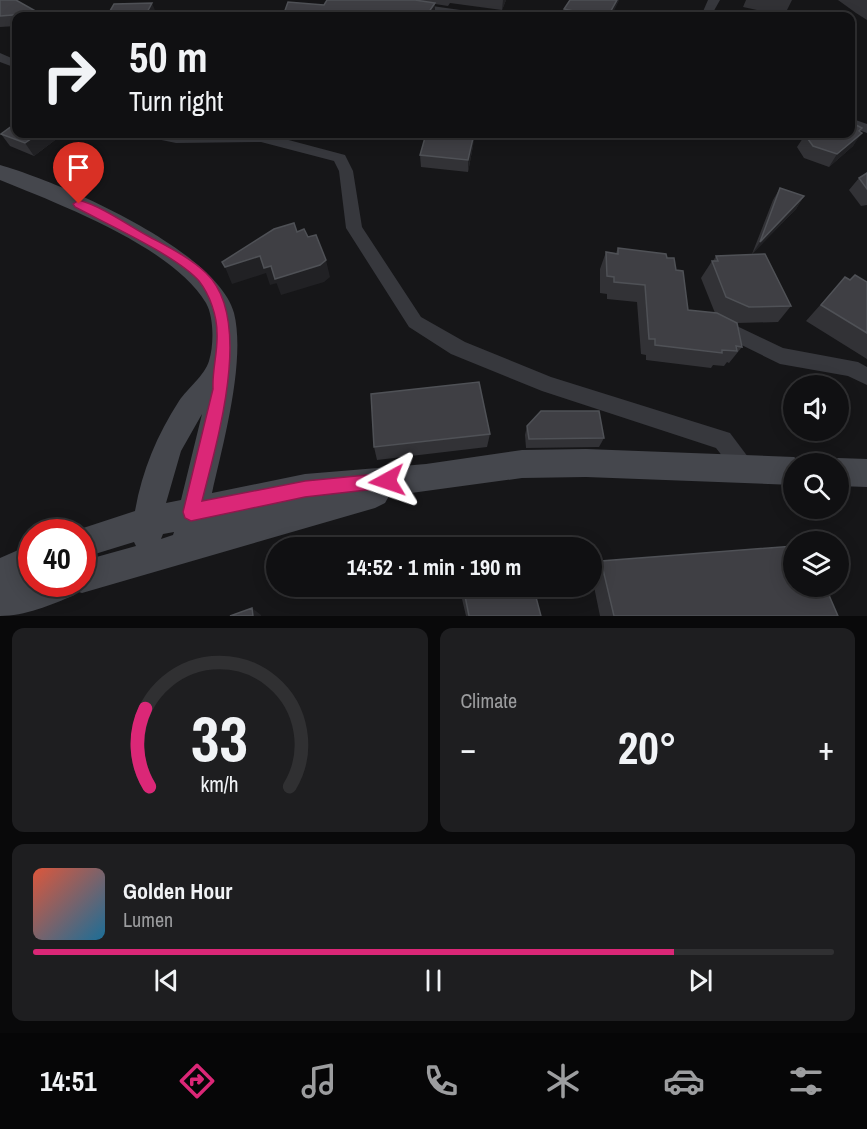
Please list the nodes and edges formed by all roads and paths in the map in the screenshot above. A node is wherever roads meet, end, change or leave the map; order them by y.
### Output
1 (365, 0) edge
2 (453, 12) edge
3 (174, 138) edge
4 (226, 138) edge
5 (270, 138) edge
6 (0, 172) edge
7 (703, 317) edge
8 (220, 369) junction
9 (867, 376) edge
10 (746, 469) junction
11 (783, 471) edge
12 (849, 472) edge
13 (867, 473) edge
14 (426, 478) junction
15 (191, 512) junction
16 (148, 522) junction
17 (96, 539) edge
18 (186, 545) junction
19 (145, 558) junction
20 (18, 566) edge
21 (0, 574) edge
22 (96, 574) edge
23 (20, 597) edge
24 (0, 603) edge

1 - 2 street
3 - 4 street
5 - 10 street
6 - 8 street
7 - 9 street
8 - 15 street
8 - 16 street
10 - 11 street
10 - 14 street
12 - 13 street
14 - 15 street
14 - 18 street
15 - 16 street
15 - 18 street
16 - 17 street
16 - 19 street
18 - 19 street
19 - 22 street
20 - 21 street
23 - 24 street

